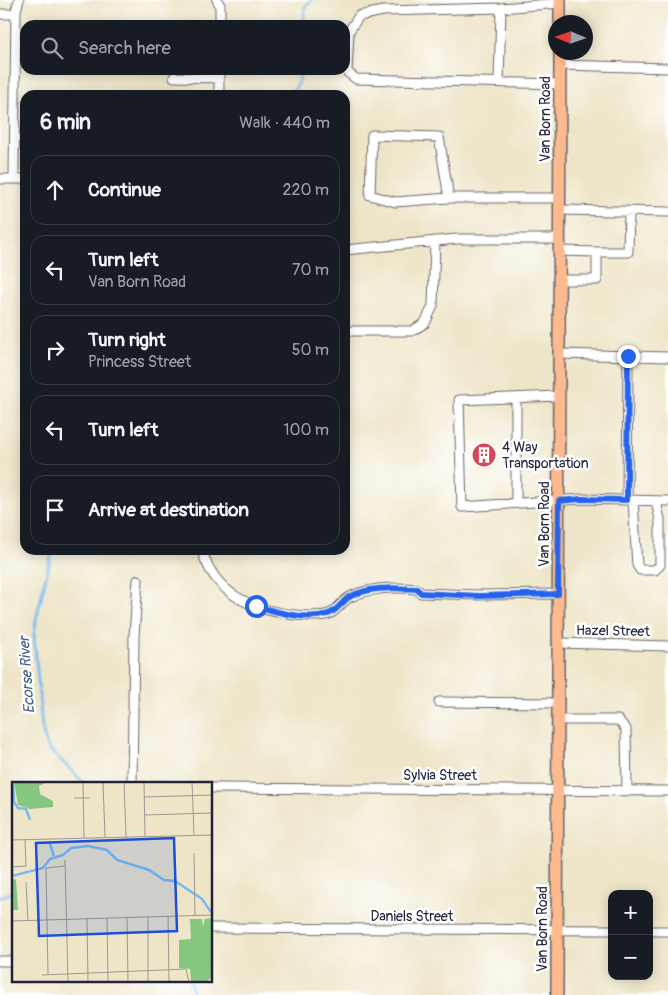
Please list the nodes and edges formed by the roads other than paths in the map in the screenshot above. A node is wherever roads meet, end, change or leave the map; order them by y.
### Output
1 (19, 0) edge
2 (217, 0) edge
3 (560, 2) edge
4 (501, 8) junction
5 (0, 14) edge
6 (16, 14) junction
7 (560, 15) edge
8 (220, 20) edge
9 (350, 30) edge
10 (560, 60) edge
11 (560, 65) junction
12 (668, 68) edge
13 (350, 74) edge
14 (204, 75) edge
15 (219, 75) edge
16 (174, 77) dead end
17 (500, 82) junction
18 (560, 84) junction
19 (219, 90) edge
20 (14, 179) junction
21 (20, 179) edge
22 (0, 180) edge
23 (449, 198) junction
24 (560, 198) junction
25 (560, 210) junction
26 (629, 212) junction
27 (668, 212) edge
28 (560, 239) junction
29 (434, 241) junction
30 (350, 249) edge
31 (559, 251) junction
32 (597, 252) junction
33 (559, 280) junction
34 (350, 331) edge
35 (559, 354) junction
36 (628, 356) junction
37 (668, 357) edge
38 (559, 396) junction
39 (516, 398) junction
40 (630, 500) junction
41 (656, 500) junction
42 (559, 501) junction
43 (668, 501) edge
44 (516, 503) junction
45 (203, 555) edge
46 (138, 580) dead end
47 (558, 594) junction
48 (558, 643) junction
49 (668, 646) edge
50 (439, 702) dead end
51 (558, 703) junction
52 (558, 720) junction
53 (132, 782) edge
54 (212, 788) edge
55 (558, 790) junction
56 (627, 790) junction
57 (668, 791) edge
58 (212, 928) edge
59 (557, 929) junction
60 (608, 930) edge
61 (653, 930) edge
62 (668, 931) edge
63 (557, 995) edge

1 - 6 street
2 - 8 street
3 - 4 street
3 - 7 main road
4 - 9 street
4 - 17 street
5 - 6 street
6 - 20 street
10 - 11 main road, Van Born Road
11 - 12 street
11 - 18 main road, Van Born Road
13 - 17 street
14 - 16 street
15 - 19 street
17 - 18 street
18 - 24 main road, Van Born Road
20 - 21 street
20 - 22 street
23 - 23 street
23 - 24 street
24 - 25 main road, Van Born Road
25 - 26 street
25 - 28 main road, Van Born Road
26 - 27 street
26 - 32 street
28 - 29 street
28 - 31 main road, Van Born Road
29 - 30 street
29 - 34 street
31 - 32 street
31 - 33 main road, Van Born Road
32 - 33 street
33 - 35 main road, Van Born Road
35 - 36 street
35 - 38 main road, Van Born Road
36 - 37 street
36 - 40 street
38 - 39 street
38 - 42 main road, Van Born Road
39 - 44 street
39 - 44 street
40 - 41 street
40 - 41 street
40 - 42 street
41 - 43 street
42 - 44 street
42 - 47 main road, Van Born Road
45 - 47 street
46 - 53 street
47 - 48 main road, Van Born Road
48 - 49 street, Hazel Street
48 - 51 main road, Van Born Road
50 - 51 street
51 - 52 main road, Van Born Road
52 - 55 main road, Van Born Road
52 - 56 street
54 - 55 street, Sylvia Street
55 - 56 street, Sylvia Street
55 - 59 main road, Van Born Road
56 - 57 street, Sylvia Street
58 - 59 street, Daniels Street
59 - 60 street, Daniels Street
59 - 63 main road, Van Born Road
61 - 62 street

